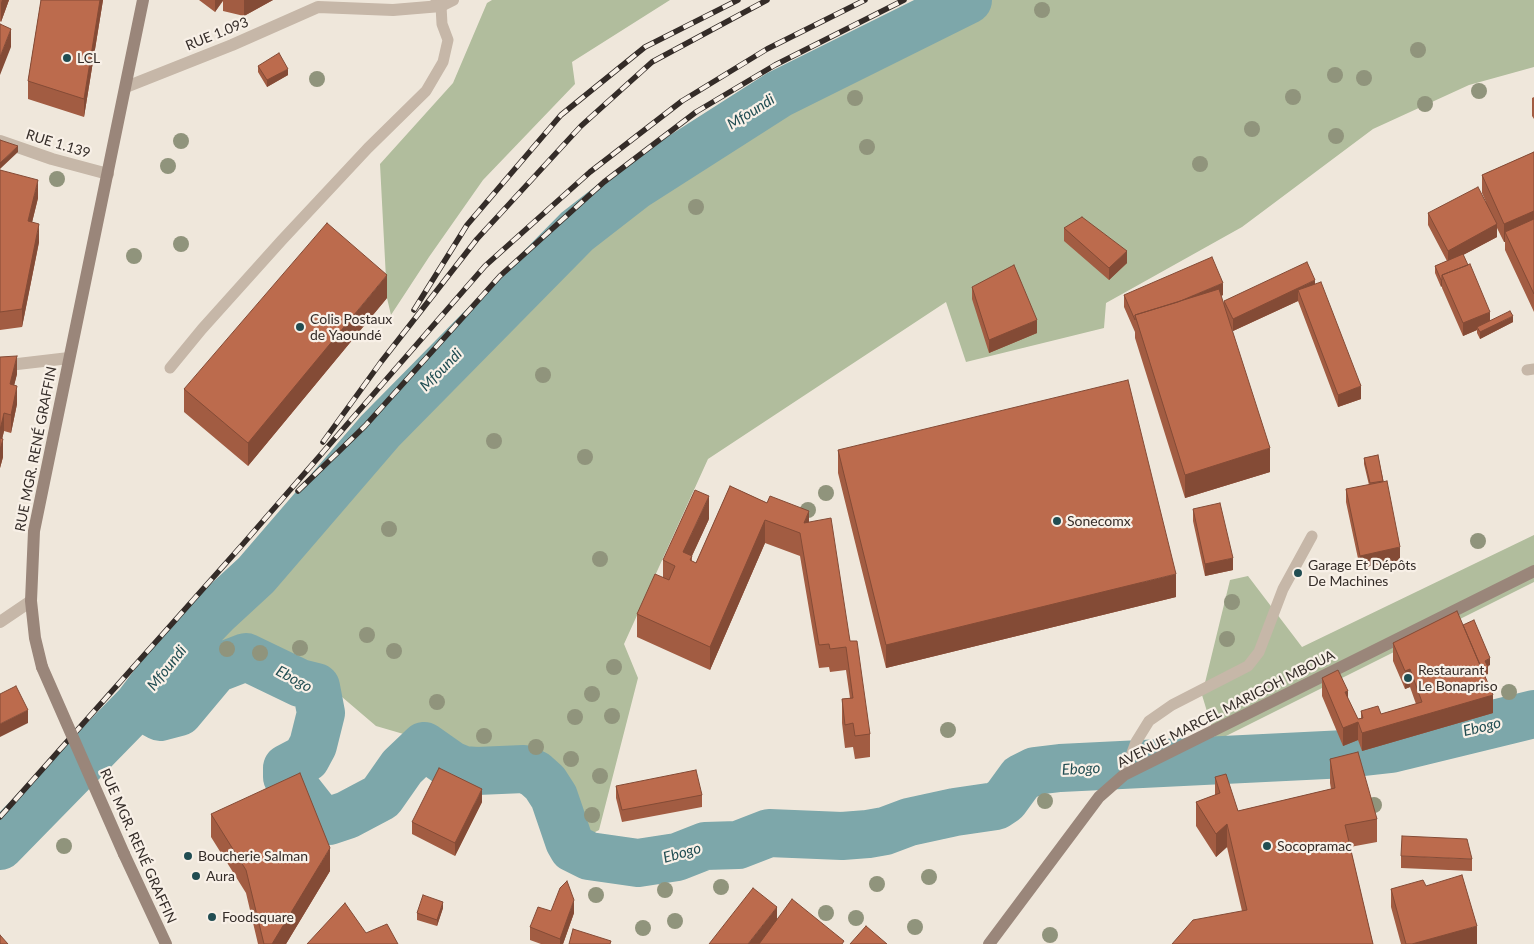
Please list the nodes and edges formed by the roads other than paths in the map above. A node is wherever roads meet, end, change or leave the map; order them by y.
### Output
1 (143, 0) edge
2 (453, 0) edge
3 (438, 3) edge
4 (323, 4) edge
5 (126, 87) junction
6 (0, 141) edge
7 (108, 174) junction
8 (69, 358) junction
9 (0, 366) edge
10 (170, 368) dead end
11 (1312, 536) dead end
12 (1534, 571) edge
13 (31, 601) junction
14 (0, 622) edge
15 (1124, 775) junction
16 (166, 944) edge
17 (989, 944) edge

1 - 5 main road, RUE MGR. RENÉ GRAFFIN
2 - 3 street, RUE 1.093
3 - 4 street, RUE 1.093
3 - 10 lane
4 - 5 street, RUE 1.093
5 - 7 main road, RUE MGR. RENÉ GRAFFIN
6 - 7 street, RUE 1.139
7 - 8 main road, RUE MGR. RENÉ GRAFFIN
8 - 9 street
8 - 13 main road, RUE MGR. RENÉ GRAFFIN
11 - 15 lane
12 - 15 main road, AVENUE MARCEL MARIGOH MBOUA
13 - 14 street
13 - 16 main road, RUE MGR. RENÉ GRAFFIN, bridge
15 - 17 main road, AVENUE MARCEL MARIGOH MBOUA

